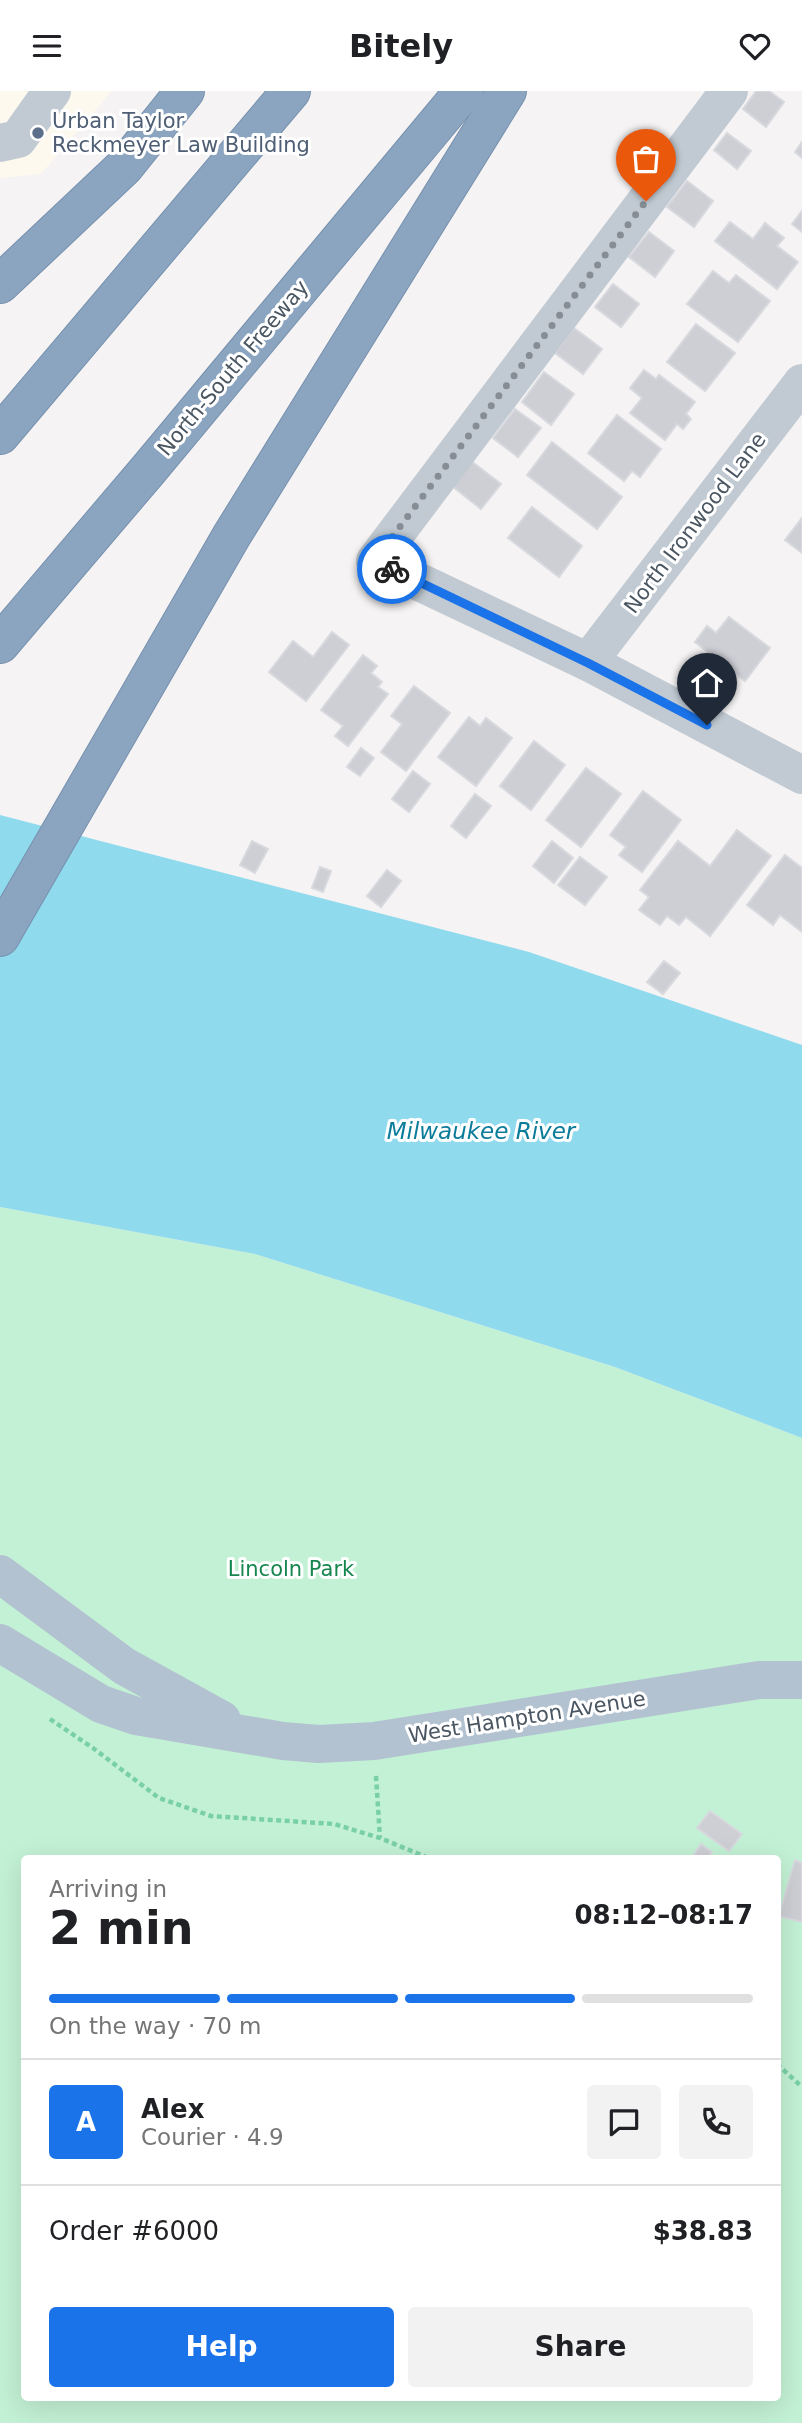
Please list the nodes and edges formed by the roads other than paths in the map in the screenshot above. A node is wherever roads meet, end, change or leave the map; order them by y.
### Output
1 (52, 91) edge
2 (185, 91) edge
3 (291, 91) edge
4 (464, 91) edge
5 (507, 91) edge
6 (729, 91) edge
7 (0, 143) edge
8 (0, 284) edge
9 (802, 383) edge
10 (0, 435) edge
11 (0, 643) edge
12 (588, 663) junction
13 (802, 775) edge
14 (0, 937) edge
15 (0, 1574) edge
16 (0, 1643) edge
17 (802, 1680) edge
18 (252, 1735) junction

1 - 7 street
2 - 8 highway
3 - 10 highway
4 - 11 highway, North-South Freeway
5 - 14 highway
6 - 12 street
9 - 12 street, North Ironwood Lane
12 - 13 street
15 - 18 main road, West Hampton Avenue
16 - 18 main road, West Hampton Avenue
17 - 18 main road, West Hampton Avenue

